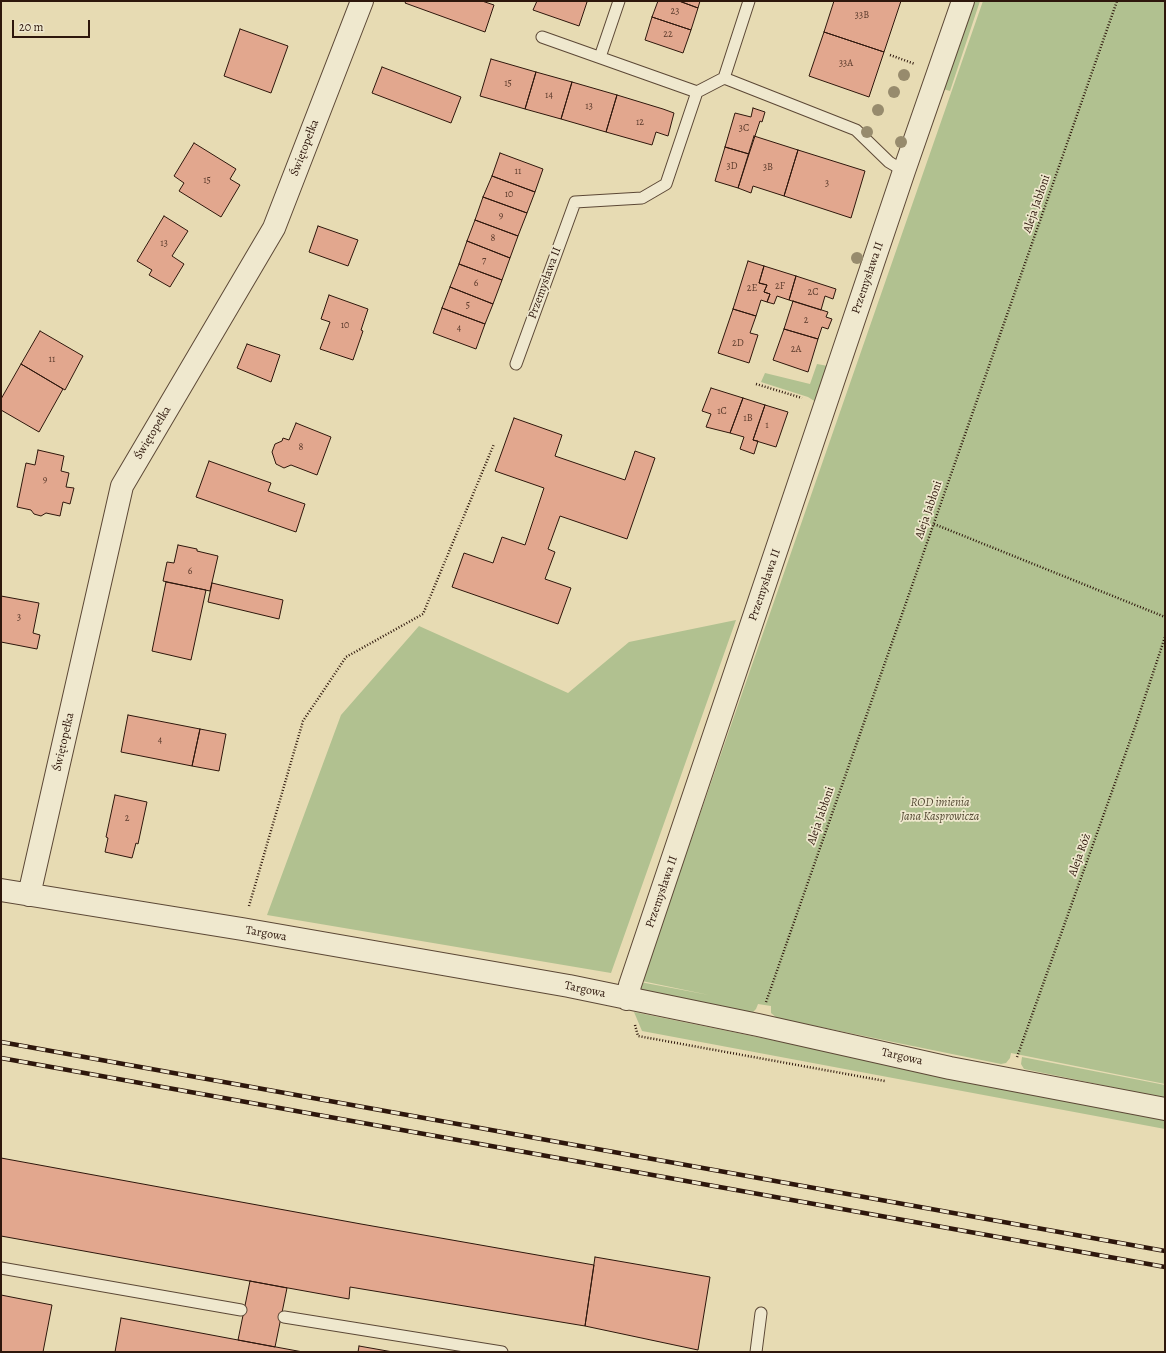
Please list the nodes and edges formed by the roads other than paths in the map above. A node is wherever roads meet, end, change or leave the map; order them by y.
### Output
1 (362, 1) edge
2 (619, 1) edge
3 (749, 1) edge
4 (963, 1) edge
5 (542, 37) dead end
6 (600, 57) junction
7 (724, 78) junction
8 (697, 92) junction
9 (904, 171) junction
10 (516, 364) dead end
11 (1, 890) edge
12 (29, 895) junction
13 (627, 999) junction
14 (1165, 1109) edge
15 (1, 1268) edge
16 (241, 1310) dead end
17 (761, 1313) dead end
18 (284, 1317) dead end
19 (502, 1352) edge
20 (756, 1352) edge

1 - 12 street, Świętopełka
2 - 6 lane
3 - 7 lane
4 - 9 street, Przemysława II
5 - 6 lane
6 - 8 lane
7 - 8 lane
7 - 9 lane
8 - 10 lane, Przemysława II
9 - 13 street, Przemysława II
11 - 12 street, Targowa
12 - 13 street, Targowa
13 - 14 street, Targowa
15 - 16 lane
17 - 20 lane
18 - 19 lane

